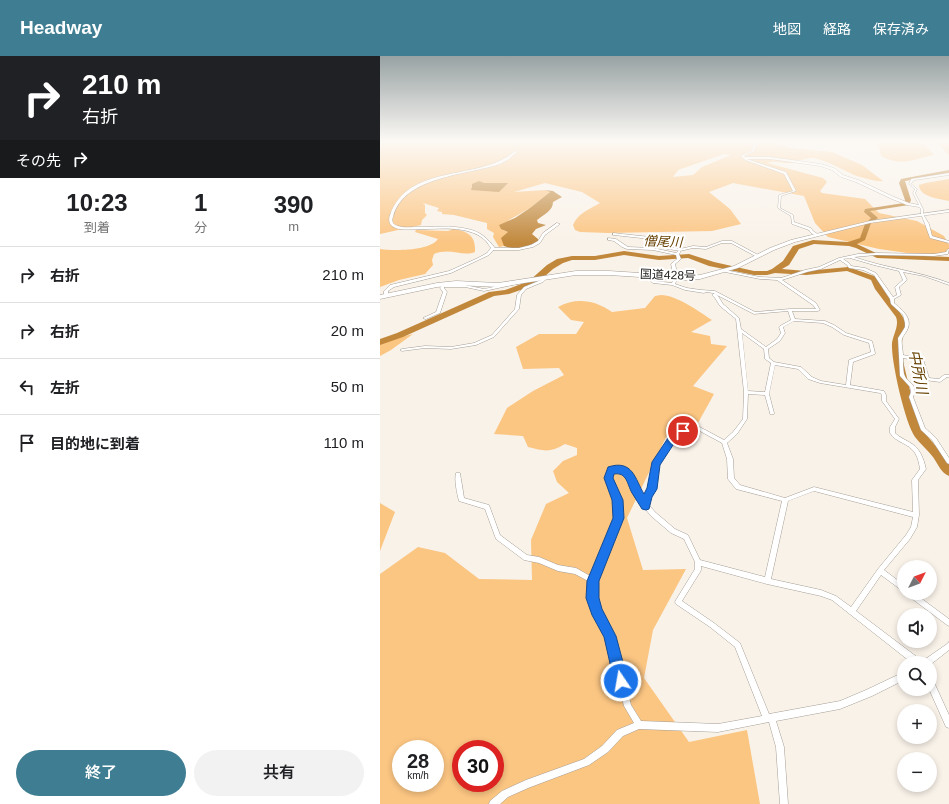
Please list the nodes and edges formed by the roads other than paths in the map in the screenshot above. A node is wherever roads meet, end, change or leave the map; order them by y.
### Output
1 (454, 175) edge
2 (786, 175) edge
3 (841, 175) edge
4 (943, 175) edge
5 (920, 206) junction
6 (949, 211) edge
7 (922, 214) junction
8 (558, 224) dead end
9 (614, 234) dead end
10 (817, 235) junction
11 (609, 239) dead end
12 (949, 242) edge
13 (492, 249) junction
14 (680, 250) junction
15 (949, 250) edge
16 (677, 254) junction
17 (758, 256) junction
18 (850, 257) junction
19 (840, 259) junction
20 (731, 269) junction
21 (900, 270) junction
22 (646, 275) junction
23 (676, 277) junction
24 (544, 278) junction
25 (778, 279) junction
26 (673, 284) junction
27 (949, 284) edge
28 (444, 285) junction
29 (702, 291) junction
30 (383, 296) edge
31 (892, 299) junction
32 (790, 310) junction
33 (425, 318) dead end
34 (792, 320) junction
35 (740, 330) junction
36 (766, 349) junction
37 (402, 350) dead end
38 (902, 356) junction
39 (773, 363) junction
40 (949, 376) edge
41 (848, 386) junction
42 (746, 392) junction
43 (767, 394) junction
44 (772, 414) dead end
45 (724, 442) junction
46 (949, 462) edge
47 (458, 474) dead end
48 (785, 500) junction
49 (646, 506) junction
50 (916, 515) junction
51 (698, 562) junction
52 (880, 571) junction
53 (593, 581) junction
54 (767, 581) junction
55 (897, 584) edge
56 (919, 600) edge
57 (852, 612) junction
58 (949, 623) edge
59 (949, 646) edge
60 (909, 656) edge
61 (936, 656) edge
62 (897, 679) edge
63 (936, 696) edge
64 (769, 717) junction
65 (949, 724) edge
66 (639, 725) junction
67 (492, 804) edge
68 (784, 804) edge

1 - 13 street
2 - 10 street
3 - 5 street
4 - 5 street
5 - 7 street
6 - 7 highway, 国道428号
7 - 10 highway, 国道428号
7 - 12 street
8 - 13 street
9 - 14 street
10 - 17 highway, 国道428号
11 - 16 street
13 - 30 street
14 - 16 street
14 - 17 street
15 - 18 street
16 - 23 street
17 - 20 highway, 国道428号
18 - 19 street
18 - 21 street
19 - 25 street
19 - 31 street
20 - 23 highway, 国道428号
20 - 25 street
21 - 27 street
21 - 31 street
22 - 23 highway, 国道428号
22 - 24 highway, 国道428号
22 - 26 street
23 - 26 street
24 - 28 highway, 国道428号
24 - 37 street
25 - 32 street
26 - 29 street
28 - 30 highway, 国道428号
28 - 33 street
29 - 32 street
29 - 35 street
31 - 38 street
32 - 34 street
34 - 36 street
34 - 41 street
35 - 36 street
35 - 42 street
36 - 39 street
38 - 40 street
38 - 46 street
39 - 41 street
39 - 43 street
41 - 50 street
42 - 43 street
42 - 45 street
43 - 44 street
45 - 48 street
45 - 49 street
47 - 53 street
48 - 50 street
48 - 54 street
49 - 51 street
49 - 53 street
50 - 52 street
51 - 54 street
51 - 64 street
52 - 55 street
52 - 57 street
53 - 66 street
54 - 57 street
56 - 58 street
57 - 60 street
59 - 61 street
62 - 64 street
63 - 65 street
64 - 66 street
64 - 68 street
66 - 67 street

